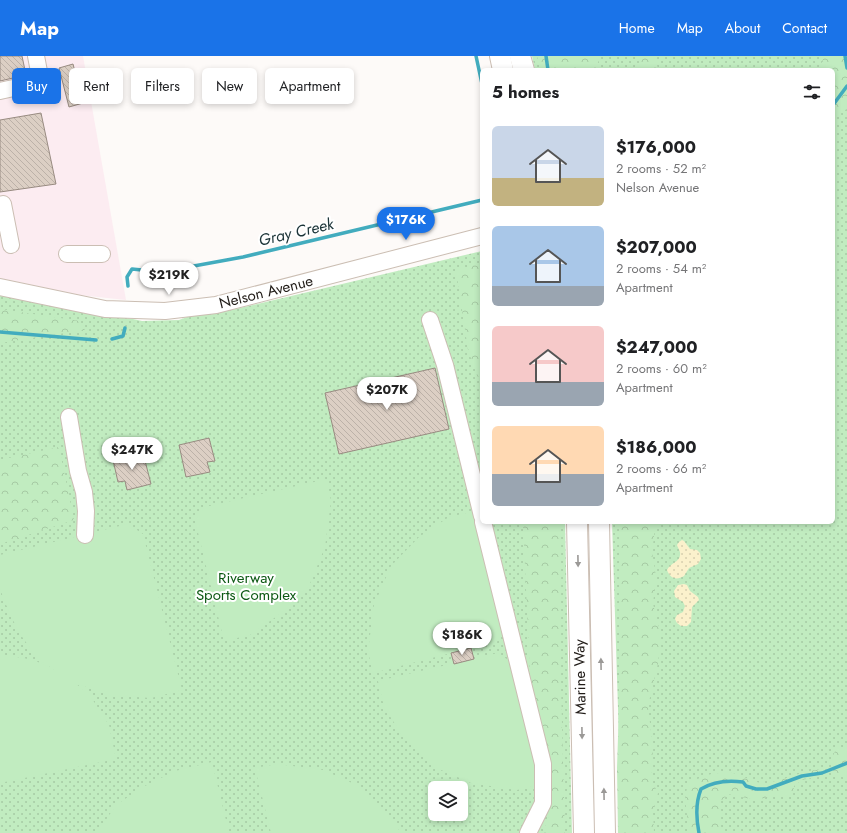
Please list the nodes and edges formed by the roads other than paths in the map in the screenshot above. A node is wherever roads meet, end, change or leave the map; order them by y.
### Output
1 (36, 56) edge
2 (500, 56) edge
3 (520, 56) edge
4 (503, 68) edge
5 (523, 68) edge
6 (0, 90) edge
7 (0, 205) edge
8 (480, 237) edge
9 (11, 245) dead end
10 (67, 254) dead end
11 (102, 254) dead end
12 (0, 287) edge
13 (430, 320) dead end
14 (69, 417) dead end
15 (480, 508) edge
16 (483, 524) edge
17 (577, 524) edge
18 (599, 524) edge
19 (85, 535) dead end
20 (528, 833) edge
21 (584, 833) edge
22 (605, 833) edge

1 - 6 street
2 - 4 main road
3 - 5 main road
7 - 9 street
8 - 12 street, Nelson Avenue
10 - 11 street
13 - 15 street
14 - 19 street
16 - 20 street
17 -> 21 main road, Marine Way
22 -> 18 main road, Marine Way

